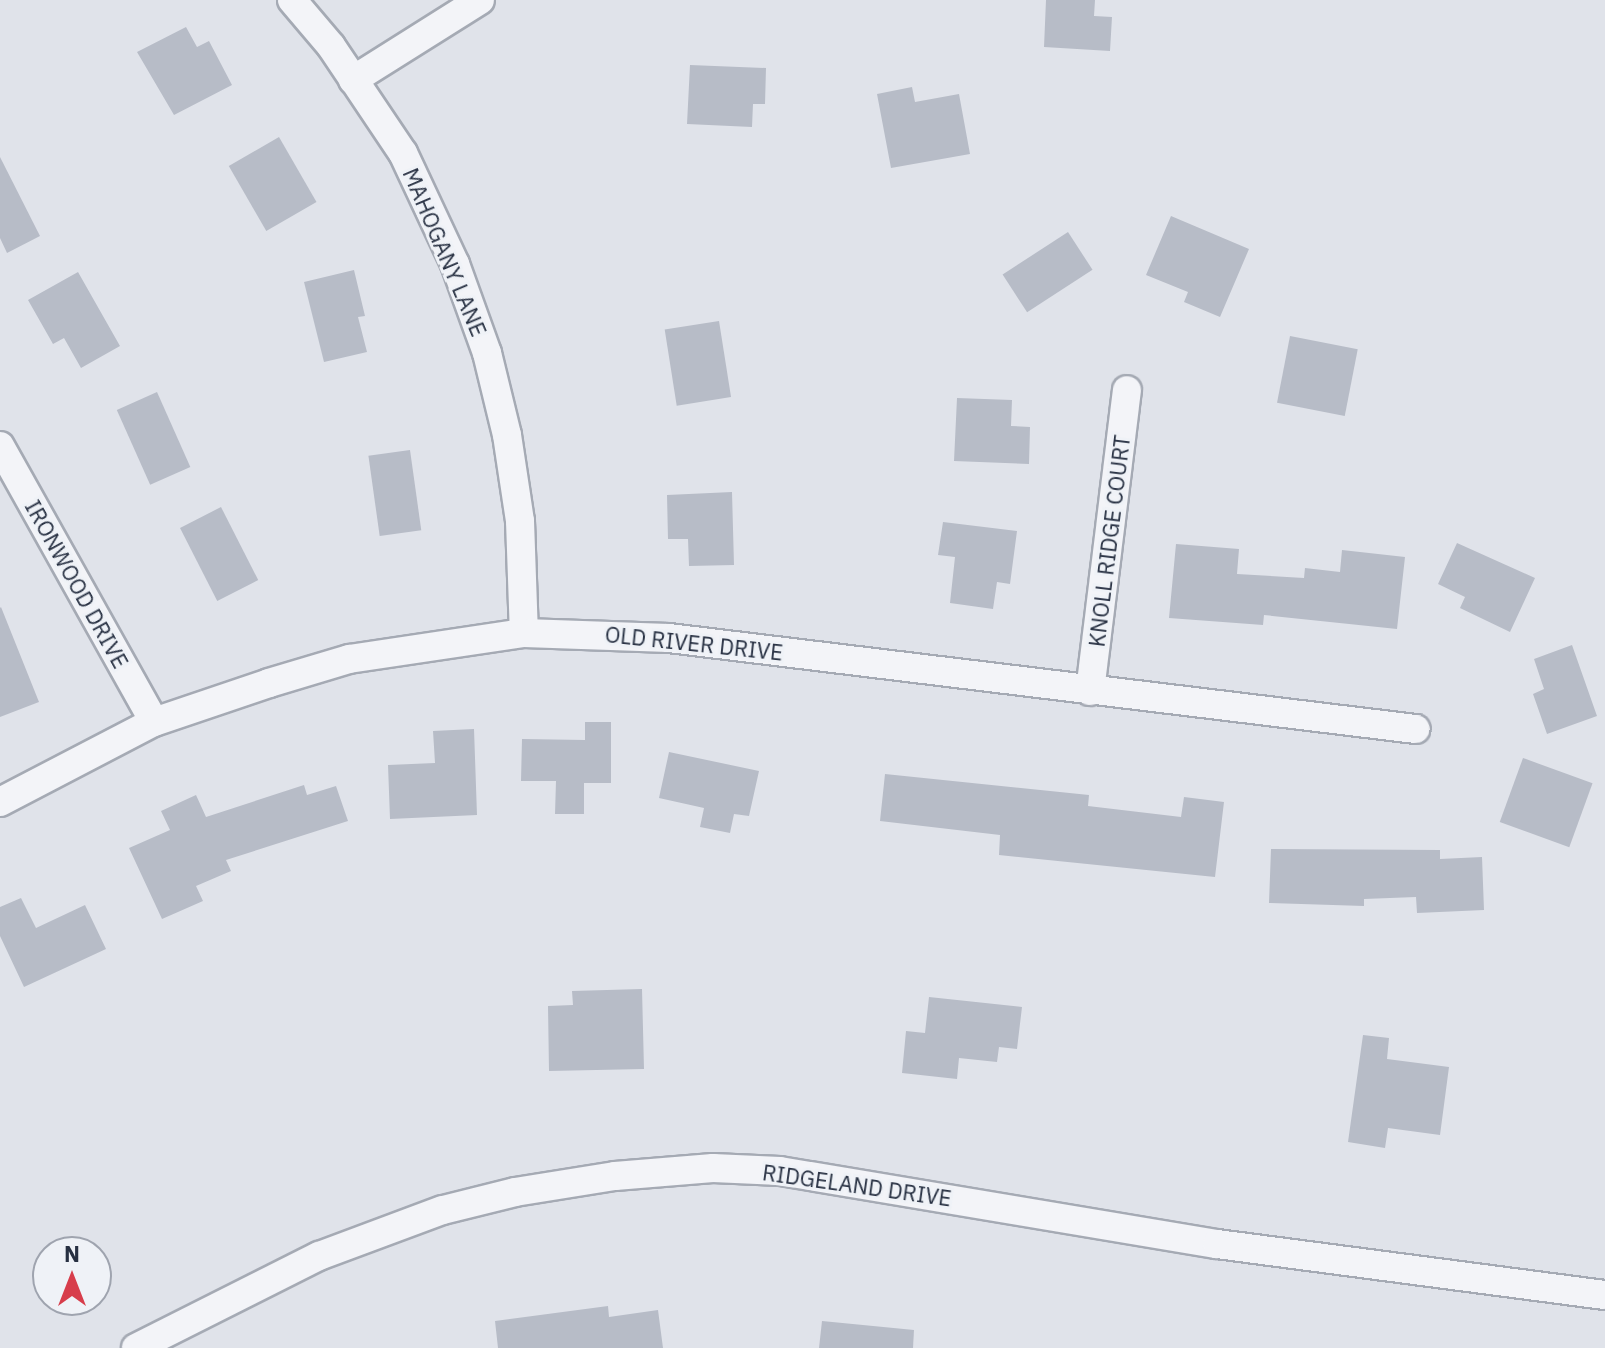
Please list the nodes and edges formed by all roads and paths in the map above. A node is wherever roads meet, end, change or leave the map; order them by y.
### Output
1 (292, 0) edge
2 (480, 0) edge
3 (353, 80) junction
4 (1127, 390) dead end
5 (0, 446) edge
6 (524, 633) junction
7 (1090, 691) junction
8 (154, 722) junction
9 (1415, 729) dead end
10 (0, 802) edge
11 (1605, 1295) edge
12 (136, 1348) edge

1 - 3 street, MAHOGANY LANE
2 - 3 street
3 - 6 street, MAHOGANY LANE
4 - 7 street, KNOLL RIDGE COURT
5 - 8 street, IRONWOOD DRIVE
6 - 7 street, OLD RIVER DRIVE
6 - 8 street, OLD RIVER DRIVE
7 - 9 street, OLD RIVER DRIVE
8 - 10 street, OLD RIVER DRIVE
11 - 12 street, RIDGELAND DRIVE

